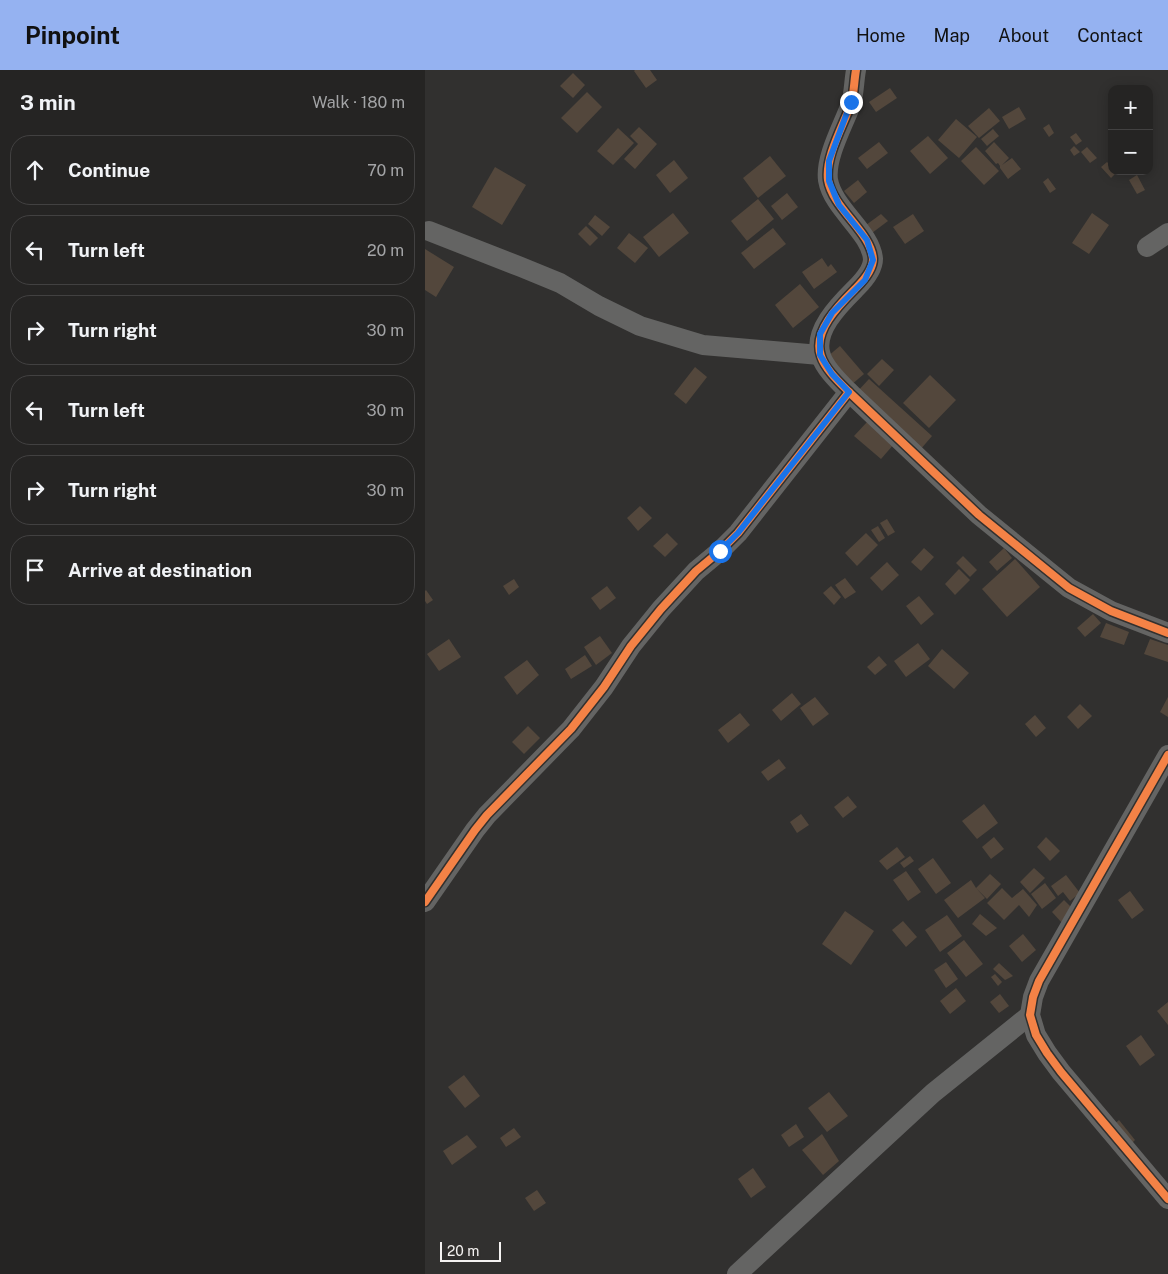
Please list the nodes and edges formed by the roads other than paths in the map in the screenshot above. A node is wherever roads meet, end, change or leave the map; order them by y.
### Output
1 (855, 70) edge
2 (429, 231) dead end
3 (1168, 233) edge
4 (1147, 247) dead end
5 (820, 355) junction
6 (849, 392) junction
7 (1168, 633) edge
8 (1168, 755) edge
9 (425, 902) edge
10 (1030, 1015) junction
11 (1168, 1199) edge
12 (737, 1274) edge

1 - 5 street
2 - 5 street
3 - 4 street
5 - 6 street
6 - 7 street
6 - 9 street
8 - 10 street
10 - 11 street
10 - 12 street

